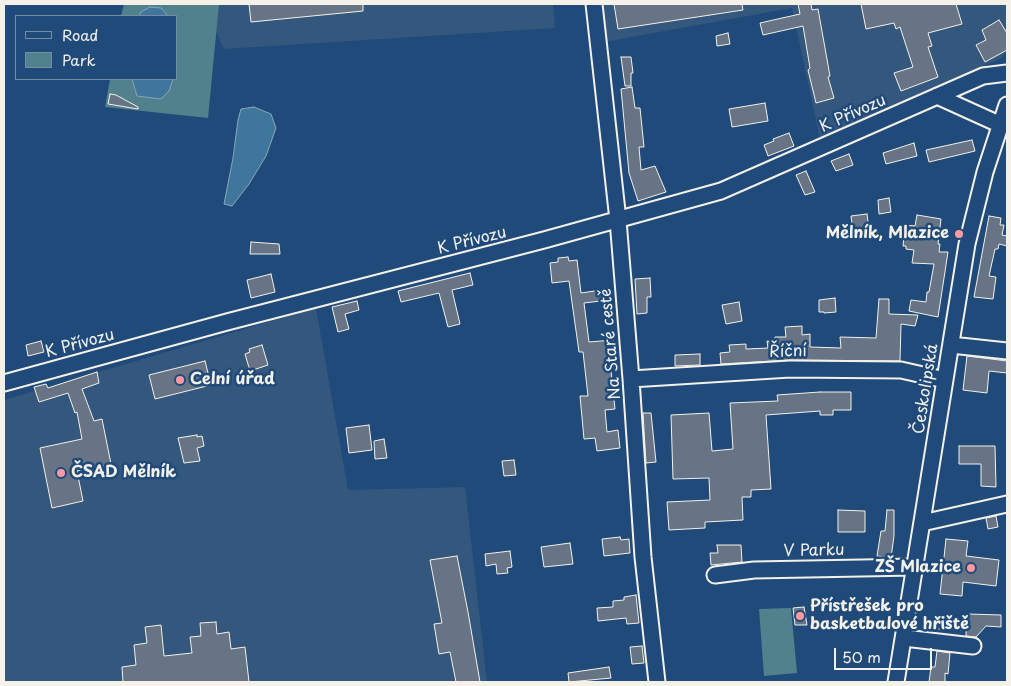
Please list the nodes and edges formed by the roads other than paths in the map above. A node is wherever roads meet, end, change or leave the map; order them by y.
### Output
1 (594, 4) edge
2 (1007, 73) edge
3 (937, 96) junction
4 (1007, 104) edge
5 (1001, 125) junction
6 (618, 220) junction
7 (951, 345) junction
8 (1007, 351) edge
9 (631, 379) junction
10 (945, 380) junction
11 (4, 383) edge
12 (1007, 504) edge
13 (922, 523) junction
14 (915, 567) junction
15 (715, 575) dead end
16 (904, 638) junction
17 (973, 646) dead end
18 (657, 682) edge
19 (896, 682) edge

1 - 6 street, Na Staré cestě
2 - 3 street, K Přívozu
3 - 5 street
3 - 6 street, K Přívozu
4 - 5 street, Českolipská
5 - 7 street, Českolipská
6 - 9 street, Na Staré cestě
6 - 11 street, K Přívozu
7 - 8 street
7 - 10 street, Českolipská
9 - 10 street, Říční
9 - 18 street, Na Staré cestě
10 - 13 street, Českolipská
12 - 13 street
13 - 14 street, Českolipská
14 - 15 street, V Parku
14 - 16 street, Českolipská
16 - 17 street
16 - 19 street, Českolipská

